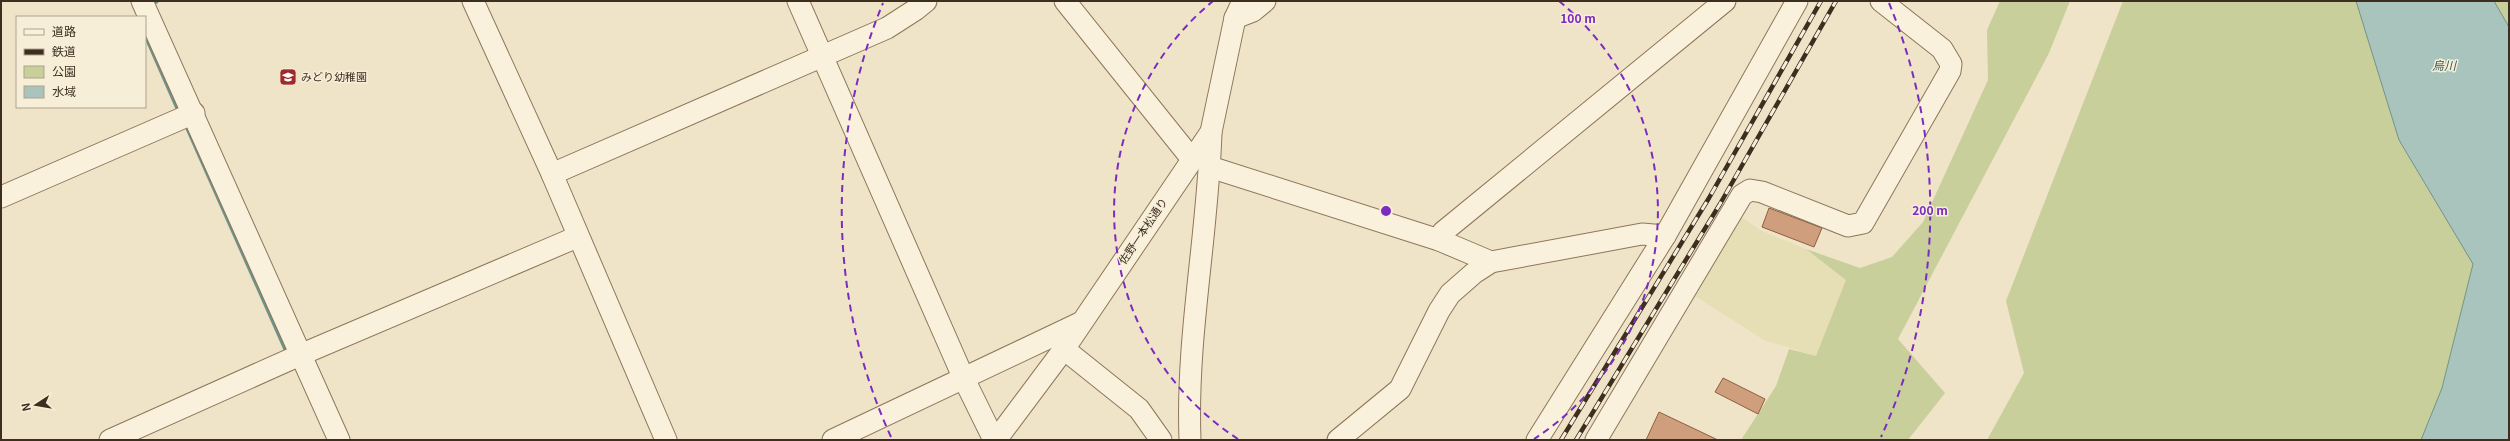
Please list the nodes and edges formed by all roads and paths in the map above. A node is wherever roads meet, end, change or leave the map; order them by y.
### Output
1 (142, 1) edge
2 (473, 1) edge
3 (798, 1) edge
4 (926, 1) edge
5 (1065, 1) edge
6 (1265, 1) edge
7 (1725, 1) edge
8 (1797, 1) edge
9 (1881, 1) edge
10 (1238, 10) edge
11 (823, 56) junction
12 (194, 113) junction
13 (1211, 132) junction
14 (1191, 158) junction
15 (1210, 167) junction
16 (552, 174) junction
17 (1, 197) edge
18 (1665, 236) junction
19 (577, 238) junction
20 (1439, 240) junction
21 (1491, 262) junction
22 (1082, 322) junction
23 (1064, 349) junction
24 (300, 355) junction
25 (964, 379) junction
26 (110, 440) edge
27 (339, 440) edge
28 (666, 440) edge
29 (833, 440) edge
30 (995, 440) edge
31 (1162, 440) edge
32 (1190, 440) edge
33 (1338, 440) edge
34 (1537, 440) edge
35 (1596, 440) edge

1 - 12 street
2 - 16 street
3 - 11 street
4 - 11 street
5 - 14 street
6 - 10 street
7 - 20 street
8 - 18 street
9 - 35 street
10 - 13 street, 佐野一本松通り
11 - 16 street
11 - 25 street
12 - 17 street
12 - 24 street
13 - 14 street, 佐野一本松通り
13 - 15 street
14 - 22 street, 佐野一本松通り
15 - 20 street
15 - 32 street
16 - 19 street
18 - 21 street
18 - 34 street
19 - 24 street
19 - 28 street
20 - 21 street
21 - 33 street
22 - 23 street, 佐野一本松通り
22 - 25 street
23 - 30 street, 佐野一本松通り
23 - 31 street
24 - 26 street
24 - 27 street
25 - 29 street
25 - 30 street

